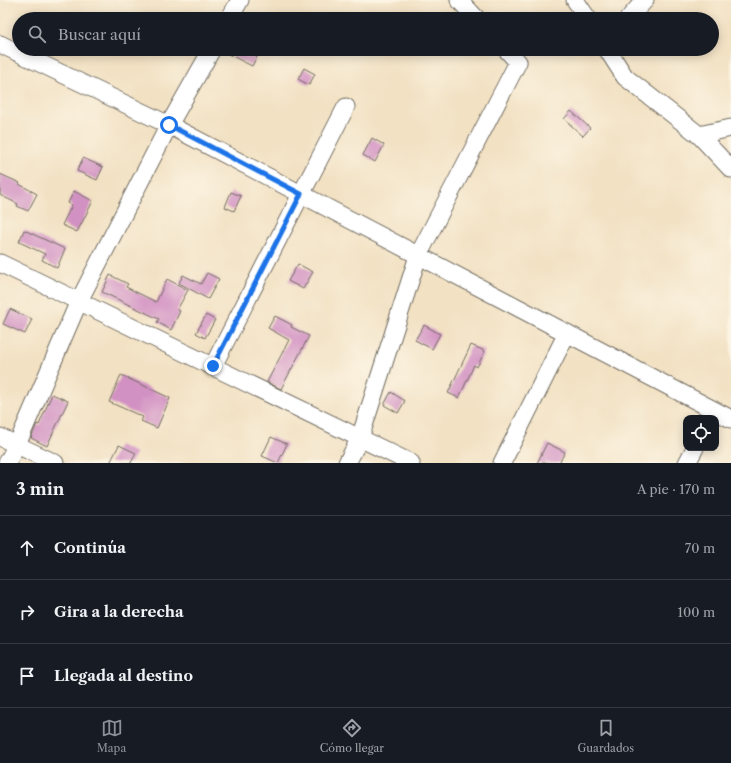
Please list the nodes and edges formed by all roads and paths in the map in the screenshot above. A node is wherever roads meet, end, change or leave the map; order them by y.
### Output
1 (240, 0) edge
2 (459, 0) edge
3 (575, 0) edge
4 (645, 0) edge
5 (233, 12) edge
6 (470, 12) edge
7 (583, 12) edge
8 (634, 12) edge
9 (0, 44) edge
10 (12, 50) edge
11 (25, 56) edge
12 (208, 56) edge
13 (512, 56) edge
14 (612, 56) edge
15 (346, 107) dead end
16 (169, 125) junction
17 (731, 128) edge
18 (699, 135) junction
19 (731, 170) edge
20 (301, 194) junction
21 (418, 256) junction
22 (0, 263) edge
23 (79, 301) junction
24 (567, 333) junction
25 (213, 366) junction
26 (714, 414) edge
27 (731, 419) edge
28 (0, 437) edge
29 (360, 438) junction
30 (17, 445) junction
31 (693, 451) edge
32 (7, 463) edge
33 (55, 463) edge
34 (347, 463) edge
35 (411, 463) edge
36 (502, 463) edge
37 (687, 463) edge

1 - 5 street
2 - 6 street
3 - 7 street
4 - 8 street
9 - 10 street
11 - 16 street
12 - 16 street
13 - 21 street
14 - 18 street
15 - 20 street
16 - 20 street
16 - 23 street
17 - 18 street
18 - 19 street
20 - 21 street
20 - 25 street
21 - 24 street
21 - 29 street
22 - 23 street
23 - 25 street
23 - 30 street
24 - 26 street
24 - 36 street
25 - 29 street
26 - 27 street
28 - 30 street
29 - 34 street
29 - 35 street
30 - 32 street
30 - 33 street
31 - 37 street

